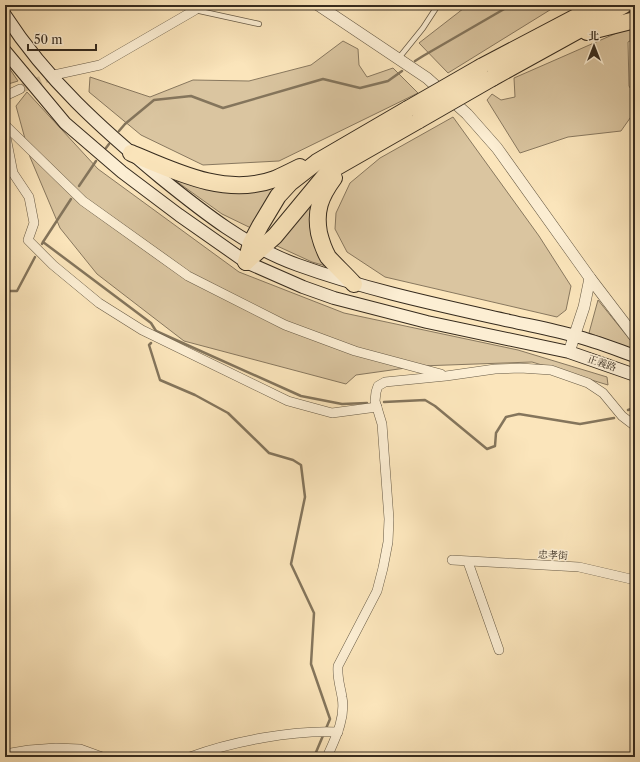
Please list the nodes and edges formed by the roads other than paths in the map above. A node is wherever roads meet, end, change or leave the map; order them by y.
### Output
1 (318, 5) edge
2 (438, 5) edge
3 (574, 5) edge
4 (599, 5) edge
5 (624, 5) edge
6 (197, 8) edge
7 (5, 15) edge
8 (635, 20) edge
9 (259, 24) dead end
10 (541, 35) junction
11 (570, 36) junction
12 (5, 51) edge
13 (398, 59) junction
14 (486, 72) junction
15 (54, 75) tunnel mouth
16 (20, 89) tunnel mouth
17 (5, 96) edge
18 (5, 125) edge
19 (5, 132) edge
20 (131, 153) junction
21 (346, 161) junction
22 (317, 162) junction
23 (256, 246) junction
24 (246, 262) junction
25 (590, 278) junction
26 (354, 284) junction
27 (576, 336) junction
28 (635, 338) edge
29 (569, 352) junction
30 (635, 356) edge
31 (635, 375) edge
32 (446, 376) junction
33 (377, 407) junction
34 (635, 426) edge
35 (452, 560) dead end
36 (468, 562) junction
37 (635, 580) edge
38 (499, 650) dead end
39 (335, 732) junction
40 (5, 754) edge
41 (102, 757) edge
42 (190, 757) edge
43 (327, 757) edge

1 - 13 street
2 - 13 lane
3 - 10 highway
4 - 10 highway
5 - 11 highway
6 - 9 lane
6 - 15 street
7 - 20 main road, 正義路
8 - 11 highway
10 - 14 highway
11 - 14 highway
12 - 24 main road, 正義路
13 - 25 street
14 - 21 highway, bridge
14 - 22 highway, bridge
16 - 17 street
18 - 32 street
19 - 33 street
20 - 22 highway
20 - 23 main road, 正義路
21 - 23 highway
21 - 26 highway
22 - 23 highway
23 - 24 highway
23 - 26 main road, 正義路
24 - 29 main road, 正義路
25 - 27 street
25 - 28 street
26 - 27 main road, 正義路
27 - 29 street
27 - 30 main road, 正義路
29 - 31 main road, 正義路
32 - 33 street
32 - 34 street
33 - 39 street
35 - 36 street, 忠孝街
36 - 37 street, 忠孝街
36 - 38 street
39 - 42 street
39 - 43 street
40 - 41 street

